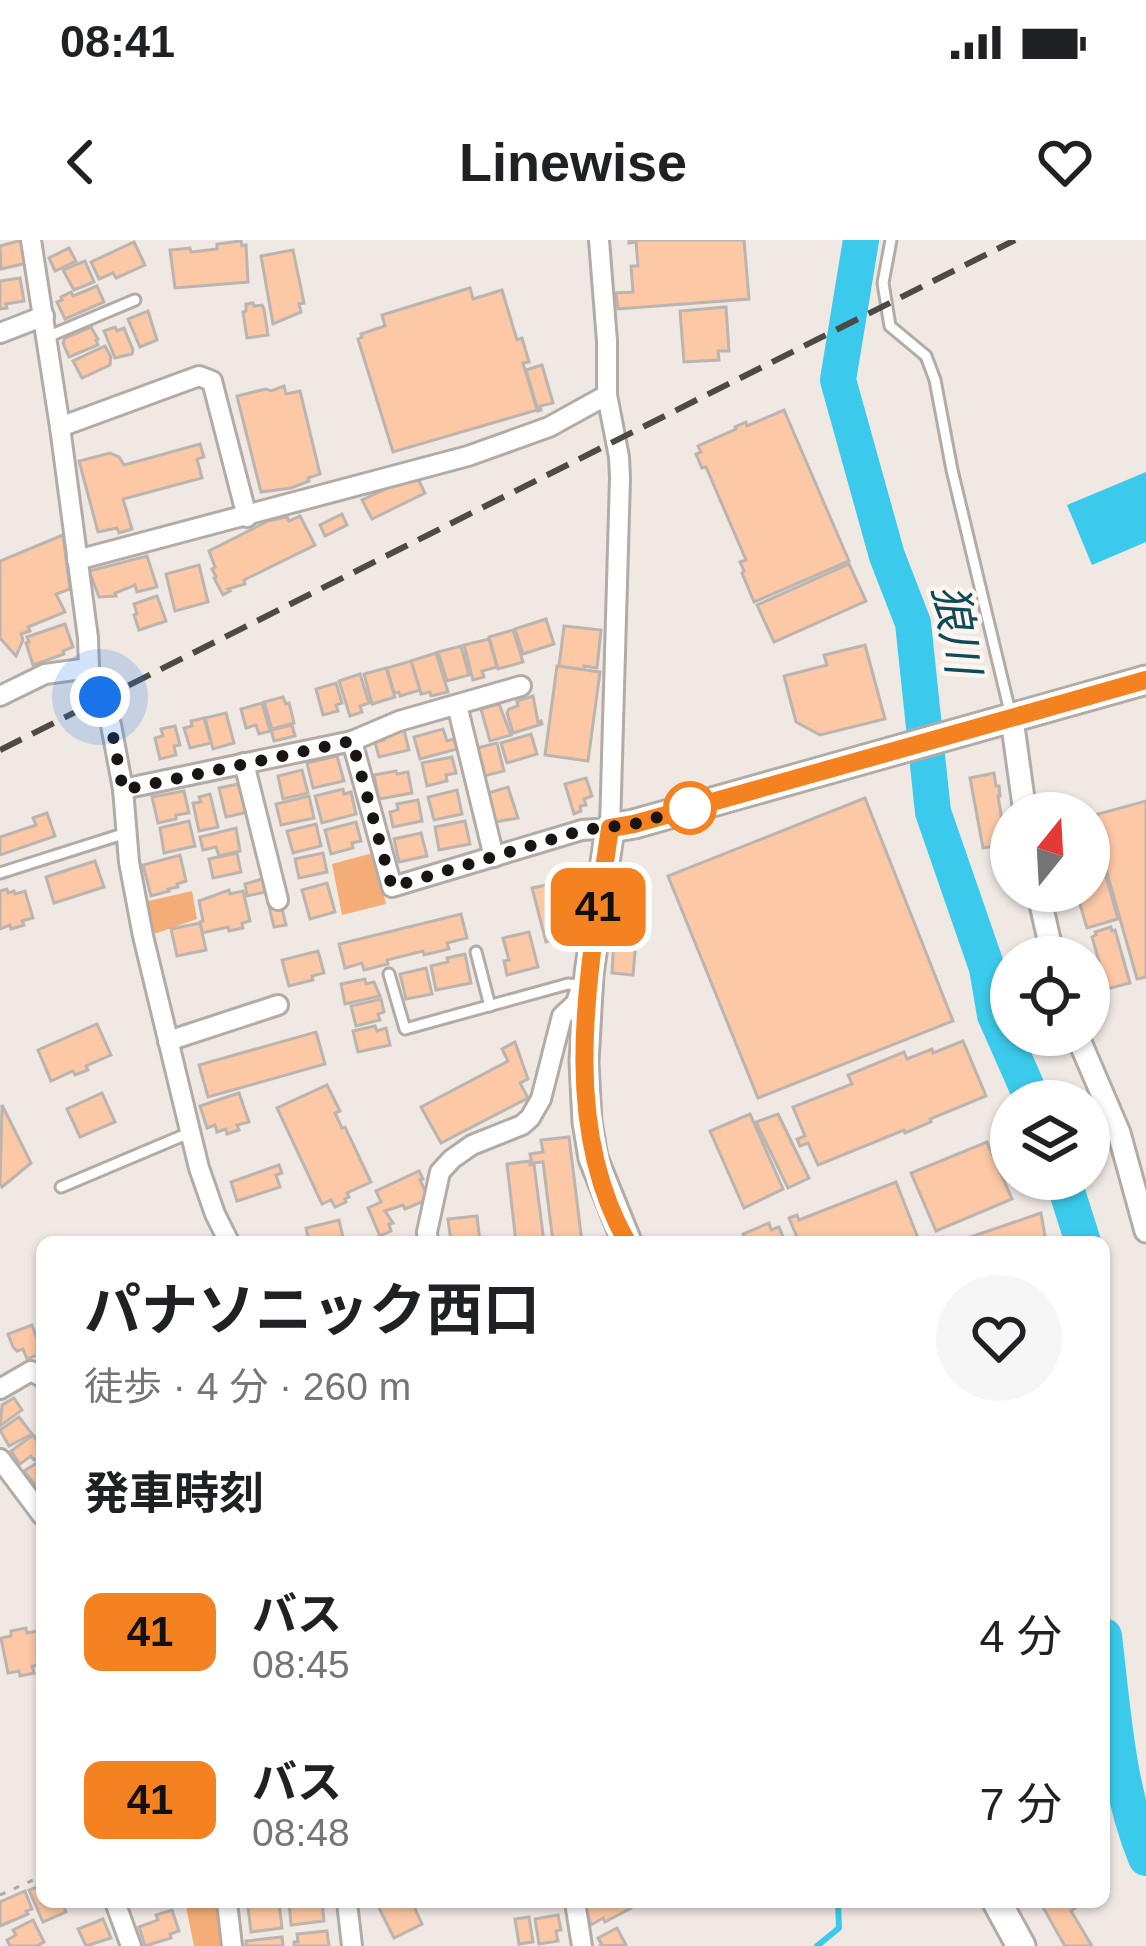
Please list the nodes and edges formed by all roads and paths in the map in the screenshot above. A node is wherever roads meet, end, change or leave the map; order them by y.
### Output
1 (31, 240) edge
2 (599, 240) edge
3 (891, 240) edge
4 (135, 300) dead end
5 (44, 316) junction
6 (0, 333) edge
7 (47, 337) junction
8 (607, 395) junction
9 (60, 427) junction
10 (247, 517) junction
11 (77, 560) junction
12 (89, 668) junction
13 (1146, 680) edge
14 (521, 686) dead end
15 (0, 696) edge
16 (458, 704) junction
17 (1012, 719) junction
18 (352, 741) junction
19 (244, 764) junction
20 (123, 790) junction
21 (1022, 792) edge
22 (610, 828) junction
23 (127, 833) junction
24 (494, 856) junction
25 (0, 873) edge
26 (278, 900) dead end
27 (476, 952) dead end
28 (389, 974) dead end
29 (585, 980) junction
30 (278, 1006) dead end
31 (490, 1006) junction
32 (168, 1041) junction
33 (1086, 1056) edge
34 (190, 1132) junction
35 (61, 1187) dead end
36 (1146, 1231) edge
37 (226, 1236) edge
38 (427, 1236) edge
39 (625, 1236) edge
40 (36, 1374) edge
41 (0, 1389) edge
42 (0, 1459) edge
43 (36, 1506) edge
44 (36, 1879) edge
45 (0, 1895) edge
46 (118, 1908) edge
47 (228, 1908) edge
48 (348, 1908) edge
49 (576, 1908) edge
50 (1000, 1908) edge
51 (131, 1946) edge
52 (232, 1946) edge
53 (352, 1946) edge
54 (582, 1946) edge
55 (1021, 1946) edge

1 - 5 street
2 - 8 street
3 - 17 lane
4 - 7 lane
5 - 6 street
5 - 7 street
7 - 9 street
8 - 10 street
8 - 22 street
9 - 10 street
9 - 11 street
10 - 11 street
11 - 12 street
12 - 15 street
12 - 20 street
13 - 17 main road
14 - 16 street
16 - 18 street
16 - 24 street
17 - 21 street
17 - 22 main road
18 - 19 street
18 - 24 street
19 - 20 street
19 - 26 street
20 - 23 street
22 - 24 street
22 - 29 main road
23 - 25 lane
23 - 32 street
27 - 31 lane
28 - 31 lane
29 - 31 lane
29 - 38 street
29 - 39 main road
30 - 32 street
32 - 34 street
33 - 36 street
34 - 35 lane
34 - 37 street
40 - 41 street
42 - 43 street
44 - 45 path
46 - 51 street
47 - 52 street
48 - 53 street
49 - 54 street
50 - 55 main road

